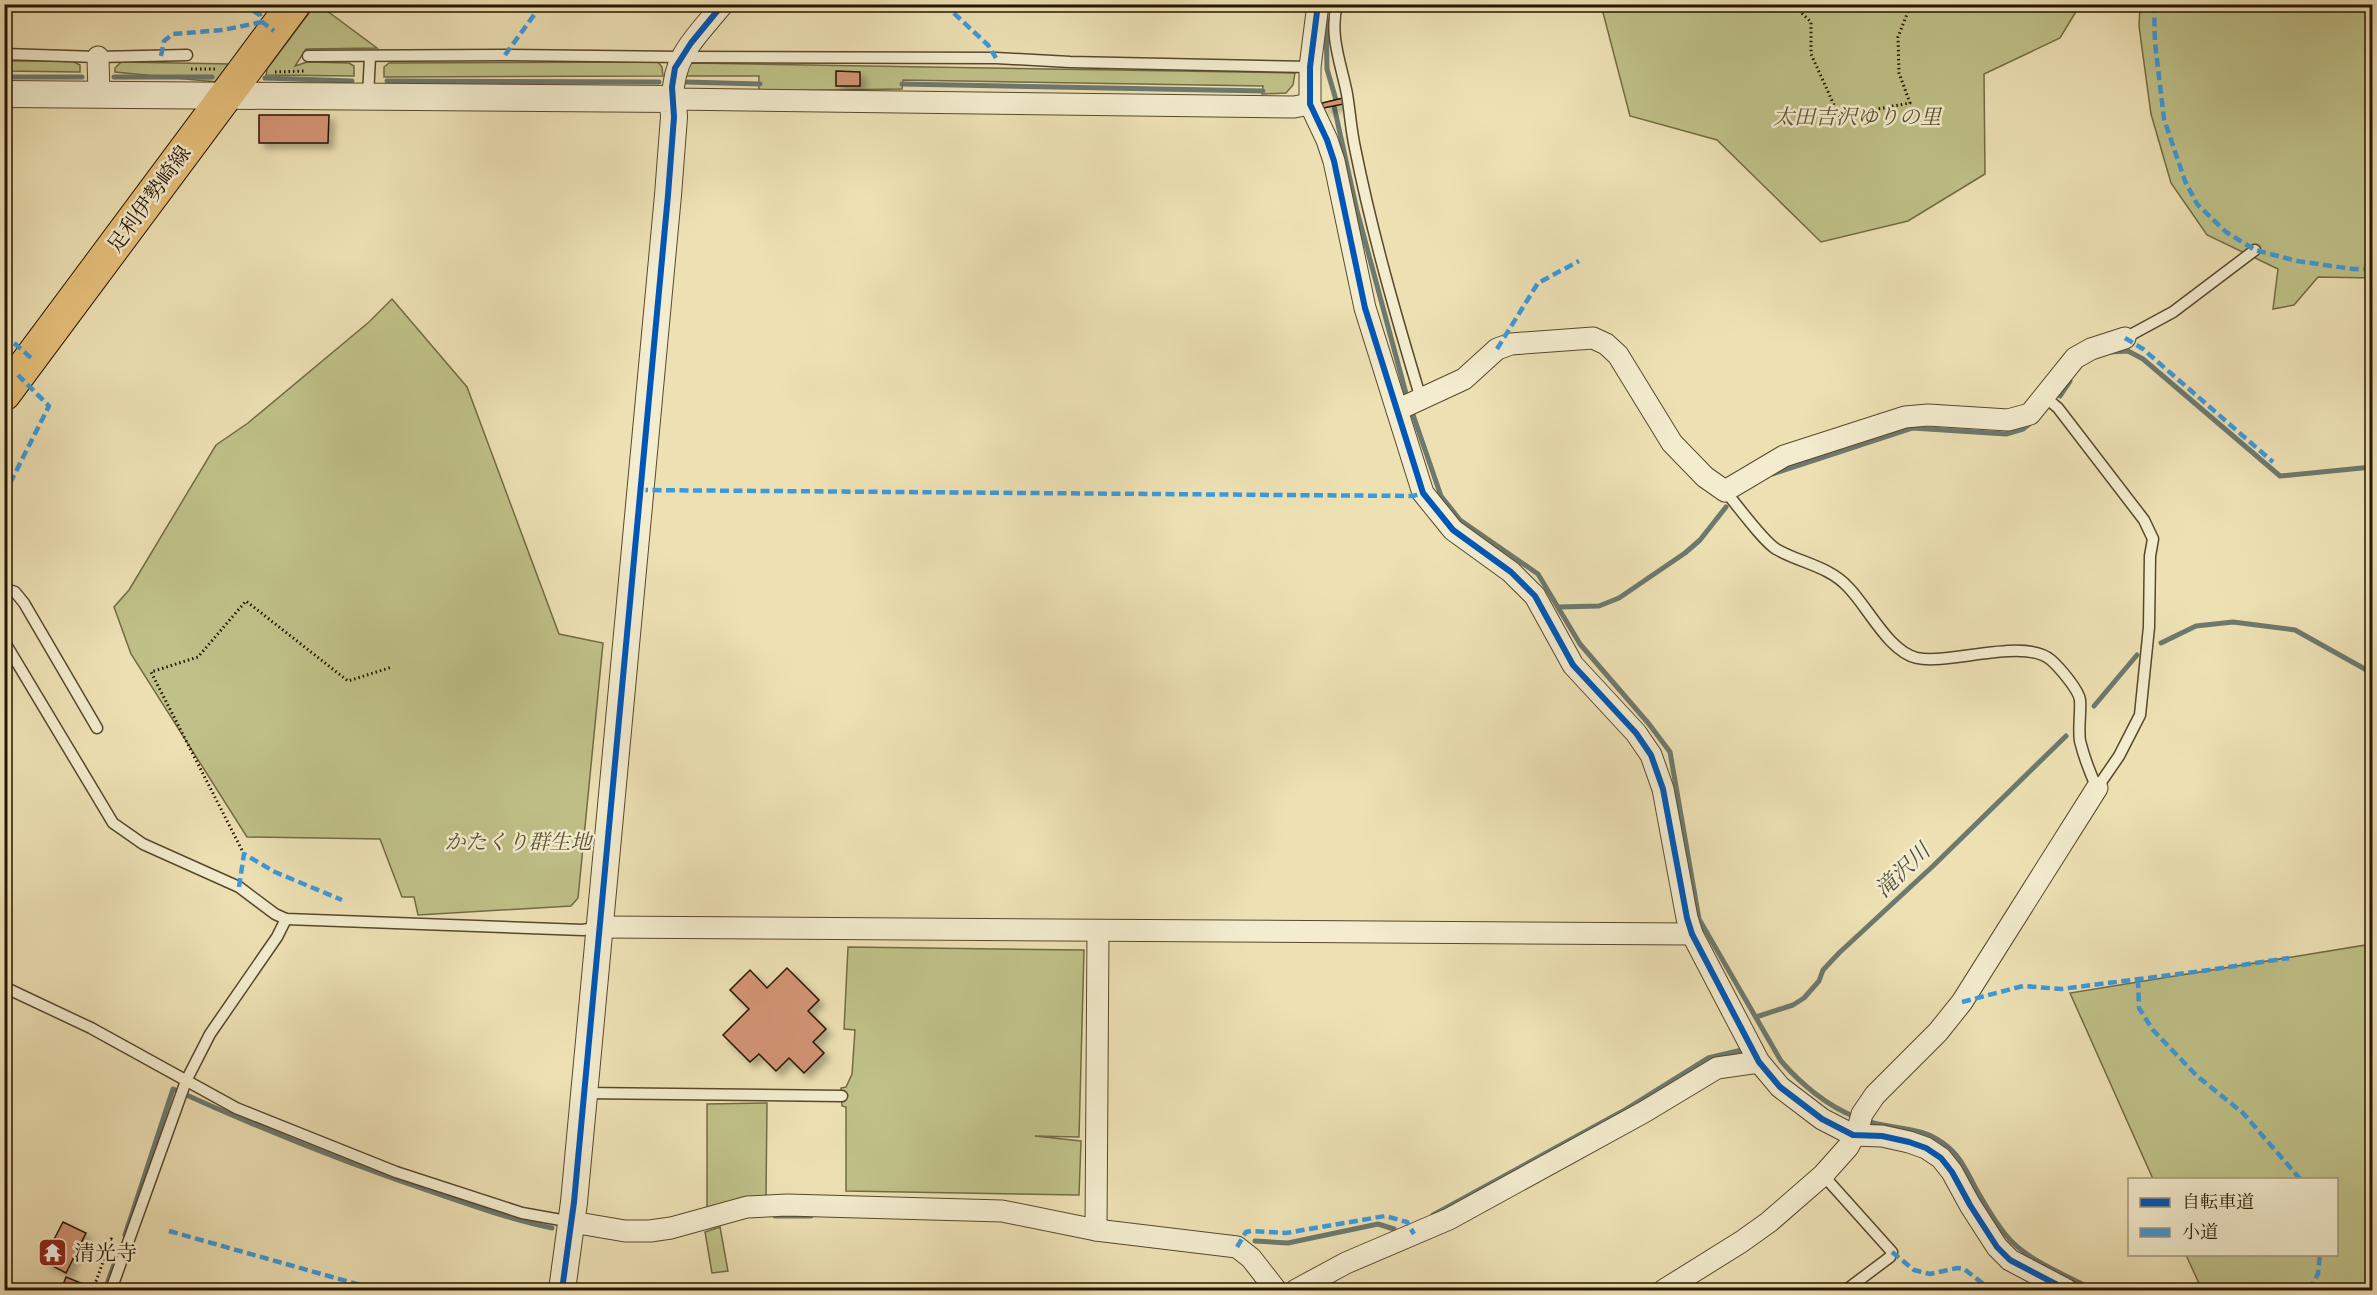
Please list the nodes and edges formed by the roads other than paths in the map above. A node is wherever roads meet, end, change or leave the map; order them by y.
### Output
1 (294, 4) edge
2 (723, 4) edge
3 (1318, 4) edge
4 (1337, 4) edge
5 (4, 54) edge
6 (187, 55) dead end
7 (308, 56) dead end
8 (98, 57) junction
9 (370, 57) junction
10 (681, 57) junction
11 (1310, 67) junction
12 (4, 94) edge
13 (99, 95) junction
14 (224, 95) junction
15 (369, 97) junction
16 (673, 99) junction
17 (1310, 104) junction
18 (2255, 250) dead end
19 (2125, 338) joint
20 (4, 394) edge
21 (2045, 397) junction
22 (1421, 399) junction
23 (1397, 410) junction
24 (1725, 491) junction
25 (4, 588) edge
26 (4, 641) edge
27 (97, 728) dead end
28 (2097, 788) junction
29 (286, 919) junction
30 (599, 927) junction
31 (1098, 931) junction
32 (1692, 934) junction
33 (4, 987) edge
34 (1759, 1062) junction
35 (186, 1081) junction
36 (583, 1093) junction
37 (842, 1096) dead end
38 (1858, 1126) junction
39 (1823, 1175) junction
40 (572, 1222) junction
41 (1096, 1230) junction
42 (111, 1290) edge
43 (562, 1290) edge
44 (1276, 1290) edge
45 (1296, 1290) edge
46 (1664, 1290) edge
47 (1846, 1290) edge
48 (2067, 1290) edge

1 - 14 main road, 足利伊勢崎線
2 - 10 street
3 - 11 street
4 - 22 lane
5 - 8 lane
6 - 8 lane
7 - 9 lane
8 - 13 street
9 - 10 lane
9 - 15 lane
10 - 11 lane
10 - 16 street
11 - 17 street
12 - 13 street
13 - 14 street
14 - 15 street
14 - 20 main road, 足利伊勢崎線
15 - 16 street
16 - 17 street
16 - 30 street
17 - 23 street
18 - 19 lane
19 - 21 street
21 - 24 street
21 - 28 lane
22 - 23 street
22 - 24 street
23 - 32 street
24 - 28 lane
25 - 27 lane
26 - 29 lane
28 - 38 street
29 - 30 lane
29 - 35 lane
30 - 31 street
30 - 36 street
31 - 32 street
31 - 41 street
32 - 34 street
33 - 35 lane
34 - 38 street
34 - 45 street
35 - 40 lane
35 - 42 lane
36 - 37 lane
36 - 40 street
38 - 39 street
38 - 48 street
39 - 46 street
39 - 47 lane
40 - 41 street
40 - 43 street
41 - 44 street

